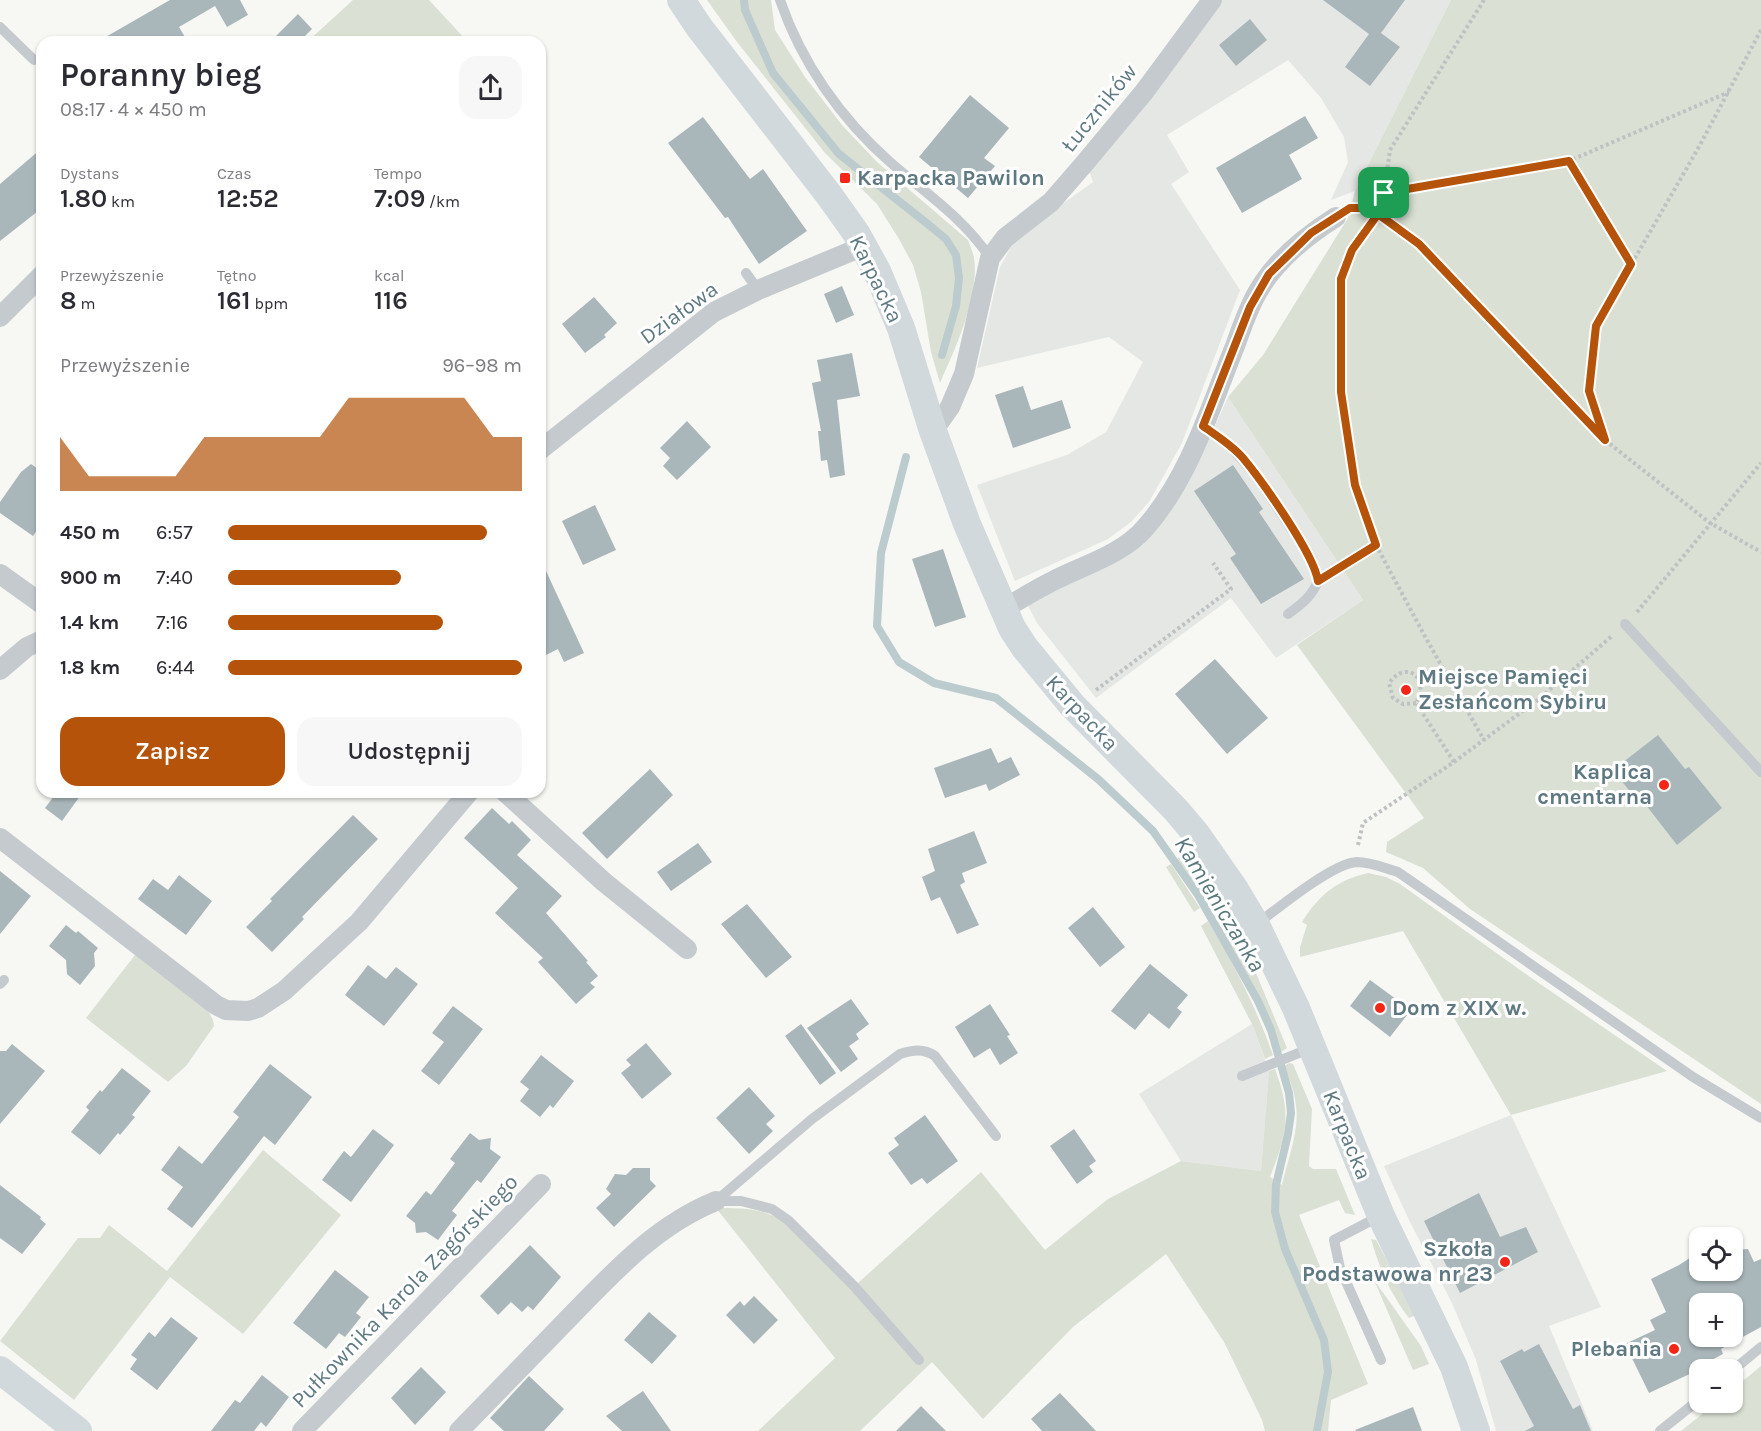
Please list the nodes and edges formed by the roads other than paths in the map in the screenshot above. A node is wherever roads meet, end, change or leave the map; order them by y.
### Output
1 (681, 0) edge
2 (780, 0) edge
3 (1212, 0) edge
4 (0, 27) edge
5 (34, 60) dead end
6 (1336, 217) road end
7 (864, 246) junction
8 (990, 258) junction
9 (746, 273) dead end
10 (36, 281) edge
11 (758, 290) junction
12 (0, 316) edge
13 (1203, 426) junction
14 (933, 431) junction
15 (546, 445) edge
16 (0, 574) edge
17 (36, 600) edge
18 (1003, 609) junction
19 (1288, 614) dead end
20 (1625, 624) road end
21 (36, 643) edge
22 (0, 670) edge
23 (1761, 772) edge
24 (464, 798) edge
25 (512, 798) edge
26 (0, 838) edge
27 (1256, 925) junction
28 (687, 949) dead end
29 (1300, 1052) junction
30 (1242, 1076) dead end
31 (1761, 1118) edge
32 (996, 1136) dead end
33 (541, 1184) dead end
34 (716, 1201) junction
35 (1380, 1216) junction
36 (1761, 1347) edge
37 (919, 1360) dead end
38 (1381, 1360) dead end
39 (1743, 1362) edge
40 (0, 1370) edge
41 (1689, 1408) edge
42 (78, 1431) edge
43 (302, 1431) edge
44 (459, 1431) edge
45 (1476, 1431) edge
46 (1660, 1431) edge

1 - 7 street, Karpacka
2 - 8 lane
3 - 8 street, Łuczników
4 - 5 lane
6 - 13 street
7 - 11 street, Działowa
7 - 14 street, Karpacka
8 - 14 street, Łuczników
9 - 11 lane
10 - 12 street
11 - 15 street, Działowa
13 - 18 street
13 - 19 lane
14 - 18 street, Karpacka
16 - 17 street
18 - 27 street, Karpacka
20 - 23 lane
21 - 22 street
24 - 26 street
25 - 28 street
27 - 29 street, Karpacka
27 - 31 lane
29 - 30 lane
29 - 35 street, Karpacka
32 - 34 lane
33 - 43 street, Pułkownika Karola Zagórskiego
34 - 37 lane
34 - 44 street
35 - 38 lane
35 - 45 street, Karpacka
36 - 39 lane
40 - 42 street
41 - 46 lane

